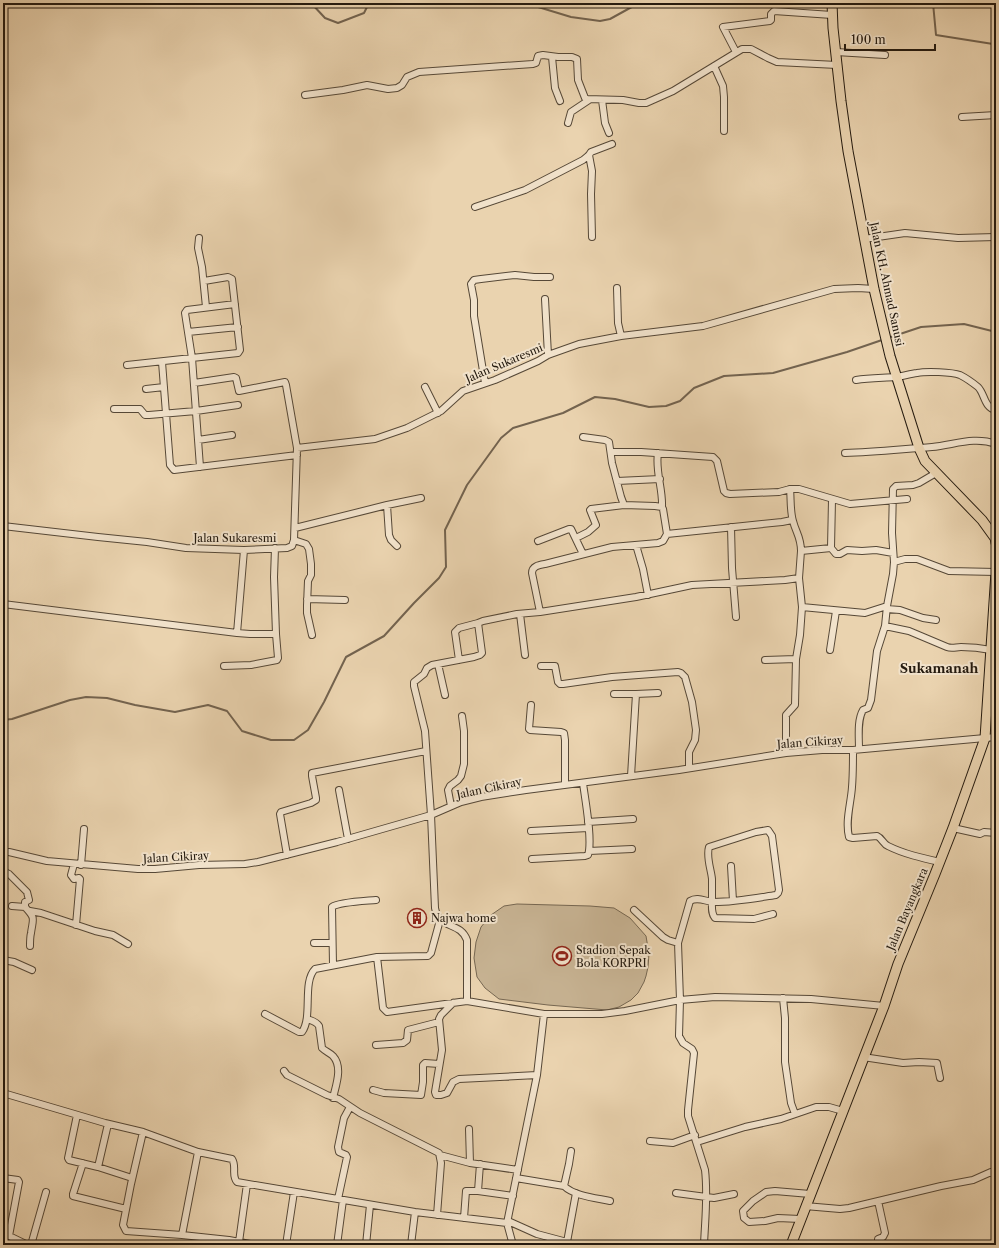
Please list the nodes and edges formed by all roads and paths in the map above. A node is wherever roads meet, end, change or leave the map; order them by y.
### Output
1 (832, 4) edge
2 (832, 15) junction
3 (736, 52) junction
4 (836, 52) junction
5 (885, 54) dead end
6 (552, 57) junction
7 (837, 65) junction
8 (714, 66) junction
9 (305, 95) dead end
10 (589, 100) junction
11 (602, 100) junction
12 (560, 101) dead end
13 (996, 115) edge
14 (962, 117) dead end
15 (568, 123) dead end
16 (724, 131) dead end
17 (609, 133) dead end
18 (612, 144) dead end
19 (590, 155) junction
20 (474, 206) dead end
21 (592, 237) dead end
22 (996, 237) edge
23 (199, 238) dead end
24 (864, 239) junction
25 (550, 277) dead end
26 (204, 281) junction
27 (616, 288) dead end
28 (874, 289) junction
29 (545, 299) dead end
30 (235, 304) junction
31 (206, 307) junction
32 (238, 327) junction
33 (188, 332) junction
34 (620, 336) junction
35 (548, 355) junction
36 (192, 358) junction
37 (162, 362) junction
38 (127, 365) dead end
39 (897, 377) junction
40 (856, 380) dead end
41 (194, 383) junction
42 (485, 383) junction
43 (164, 388) junction
44 (425, 388) dead end
45 (146, 389) dead end
46 (238, 405) dead end
47 (114, 409) dead end
48 (996, 410) edge
49 (196, 411) junction
50 (166, 413) junction
51 (438, 413) junction
52 (232, 435) dead end
53 (583, 437) dead end
54 (198, 440) junction
55 (996, 444) edge
56 (919, 448) junction
57 (297, 452) junction
58 (611, 452) junction
59 (658, 453) junction
60 (845, 453) dead end
61 (200, 467) junction
62 (936, 473) junction
63 (660, 479) junction
64 (616, 481) junction
65 (790, 489) junction
66 (421, 498) dead end
67 (907, 499) dead end
68 (832, 500) junction
69 (893, 500) junction
70 (387, 505) junction
71 (624, 505) junction
72 (662, 507) junction
73 (792, 520) junction
74 (3, 526) edge
75 (731, 527) junction
76 (296, 528) junction
77 (668, 534) junction
78 (576, 538) junction
79 (996, 539) edge
80 (294, 540) junction
81 (538, 541) dead end
82 (636, 545) junction
83 (398, 546) dead end
84 (275, 548) junction
85 (831, 548) junction
86 (244, 550) junction
87 (801, 551) junction
88 (893, 553) junction
89 (583, 554) junction
90 (894, 562) junction
91 (996, 572) edge
92 (799, 578) junction
93 (734, 584) junction
94 (648, 595) junction
95 (307, 599) junction
96 (345, 600) dead end
97 (3, 604) edge
98 (802, 607) junction
99 (887, 608) junction
100 (836, 611) junction
101 (540, 612) junction
102 (520, 614) junction
103 (736, 617) dead end
104 (936, 620) dead end
105 (478, 623) junction
106 (885, 626) junction
107 (237, 633) junction
108 (276, 634) junction
109 (312, 635) dead end
110 (830, 650) dead end
111 (991, 650) junction
112 (525, 655) dead end
113 (796, 659) junction
114 (459, 660) junction
115 (765, 660) dead end
116 (438, 664) junction
117 (224, 666) dead end
118 (541, 666) dead end
119 (658, 693) dead end
120 (614, 694) dead end
121 (636, 694) junction
122 (445, 695) dead end
123 (531, 705) dead end
124 (462, 716) dead end
125 (996, 737) edge
126 (985, 738) junction
127 (856, 749) junction
128 (426, 752) junction
129 (786, 753) junction
130 (689, 768) junction
131 (631, 776) junction
132 (583, 783) junction
133 (565, 785) junction
134 (339, 790) dead end
135 (452, 806) junction
136 (431, 815) junction
137 (632, 820) dead end
138 (588, 825) junction
139 (953, 828) junction
140 (84, 829) dead end
141 (531, 831) dead end
142 (996, 833) edge
143 (348, 839) junction
144 (632, 849) dead end
145 (589, 851) junction
146 (3, 852) edge
147 (287, 855) junction
148 (532, 859) dead end
149 (940, 862) junction
150 (74, 864) junction
151 (81, 865) junction
152 (731, 866) dead end
153 (3, 871) edge
154 (376, 900) dead end
155 (733, 901) junction
156 (712, 902) junction
157 (26, 904) junction
158 (12, 906) dead end
159 (634, 910) dead end
160 (30, 912) junction
161 (773, 914) dead end
162 (440, 920) junction
163 (76, 925) junction
164 (314, 943) dead end
165 (332, 943) junction
166 (678, 943) junction
167 (128, 944) dead end
168 (30, 946) dead end
169 (377, 957) junction
170 (3, 960) edge
171 (333, 965) junction
172 (32, 970) dead end
173 (783, 998) junction
174 (680, 1000) junction
175 (467, 1001) junction
176 (453, 1003) junction
177 (884, 1006) junction
178 (265, 1014) dead end
179 (544, 1014) junction
180 (306, 1019) junction
181 (438, 1022) junction
182 (376, 1045) dead end
183 (863, 1057) junction
184 (439, 1064) junction
185 (284, 1071) dead end
186 (537, 1075) junction
187 (940, 1078) dead end
188 (373, 1090) dead end
189 (3, 1093) edge
190 (333, 1098) junction
191 (350, 1107) junction
192 (843, 1111) junction
193 (795, 1114) junction
194 (77, 1115) junction
195 (108, 1124) junction
196 (470, 1128) dead end
197 (143, 1132) junction
198 (696, 1139) junction
199 (650, 1141) dead end
200 (571, 1151) dead end
201 (198, 1152) junction
202 (440, 1155) junction
203 (83, 1163) junction
204 (470, 1163) junction
205 (480, 1164) junction
206 (98, 1166) junction
207 (518, 1170) junction
208 (996, 1174) edge
209 (3, 1178) edge
210 (132, 1178) junction
211 (516, 1178) junction
212 (247, 1184) junction
213 (564, 1186) junction
214 (478, 1191) junction
215 (46, 1192) dead end
216 (294, 1192) junction
217 (576, 1193) junction
218 (676, 1193) dead end
219 (734, 1194) dead end
220 (810, 1194) junction
221 (513, 1196) junction
222 (706, 1198) junction
223 (341, 1200) junction
224 (610, 1201) dead end
225 (878, 1201) junction
226 (370, 1205) junction
227 (805, 1206) junction
228 (126, 1209) junction
229 (415, 1212) junction
230 (437, 1215) junction
231 (464, 1218) junction
232 (800, 1219) junction
233 (508, 1222) junction
234 (6, 1235) edge
235 (182, 1235) junction
236 (238, 1242) junction
237 (229, 1243) edge
238 (570, 1244) edge
239 (28, 1245) edge
240 (31, 1245) edge
241 (256, 1245) edge
242 (286, 1245) edge
243 (337, 1245) edge
244 (366, 1245) edge
245 (411, 1245) edge
246 (513, 1245) edge
247 (704, 1245) edge
248 (791, 1245) edge
249 (878, 1245) edge

1 - 2 highway, Jalan KH. Ahmad Sanusi
2 - 3 street
2 - 4 highway, Jalan KH. Ahmad Sanusi
3 - 7 street
3 - 8 street
4 - 5 street
4 - 7 highway, Jalan KH. Ahmad Sanusi
6 - 9 street
6 - 10 street
6 - 12 street
7 - 24 highway, Jalan KH. Ahmad Sanusi
8 - 11 street
8 - 16 street
10 - 11 street
10 - 15 street
11 - 17 street
13 - 14 street
18 - 19 street
19 - 20 street
19 - 21 street
22 - 24 street
23 - 26 street
24 - 28 highway, Jalan KH. Ahmad Sanusi
25 - 42 street
26 - 30 street
26 - 31 street
27 - 34 street
28 - 34 street, Jalan Sukaresmi
28 - 39 highway, Jalan KH. Ahmad Sanusi
29 - 35 street
30 - 31 street
30 - 32 street
31 - 33 street
32 - 33 street
32 - 36 street
33 - 36 street
34 - 35 street, Jalan Sukaresmi
35 - 42 street, Jalan Sukaresmi
36 - 37 street
36 - 41 street
37 - 38 street
37 - 43 street
39 - 40 street
39 - 48 street
39 - 56 highway, Jalan KH. Ahmad Sanusi
41 - 49 street
41 - 57 street
42 - 51 street, Jalan Sukaresmi
43 - 45 street
43 - 50 street
44 - 51 street
46 - 49 street
47 - 50 street
49 - 50 street
49 - 54 street
50 - 61 street, Jalan Sukaresmi
51 - 57 street, Jalan Sukaresmi
52 - 54 street
53 - 58 street
54 - 61 street
55 - 56 street
56 - 60 street
56 - 62 highway, Jalan KH. Ahmad Sanusi
57 - 61 street, Jalan Sukaresmi
57 - 76 street
58 - 59 street
58 - 64 street
59 - 63 street
59 - 65 street
62 - 69 street
62 - 79 highway, Jalan KH. Ahmad Sanusi
63 - 64 street
63 - 72 street
64 - 71 street
65 - 68 street
65 - 73 street
66 - 70 street
67 - 69 street
68 - 69 street
68 - 85 street
69 - 88 street
70 - 76 street
70 - 83 street
71 - 72 street
71 - 78 street
72 - 77 street
73 - 75 street
73 - 87 street
74 - 86 street, Jalan Sukaresmi
75 - 77 street
75 - 93 street
76 - 80 street
77 - 82 street
78 - 81 street
78 - 89 street
80 - 84 street, Jalan Sukaresmi
80 - 95 street
82 - 89 street
82 - 94 street
84 - 86 street, Jalan Sukaresmi
84 - 108 street
85 - 87 street
85 - 88 street
86 - 107 street
87 - 92 street
88 - 90 street
89 - 101 street
90 - 91 street
90 - 99 street
91 - 111 highway, Jalan Bayangkara
92 - 93 street
92 - 98 street
93 - 94 street
93 - 103 street
94 - 101 street
95 - 96 street
95 - 109 street
97 - 107 street
98 - 100 street
98 - 113 street
99 - 100 street
99 - 104 street
99 - 106 street
100 - 110 street
101 - 102 street
102 - 105 street
102 - 112 street
105 - 114 street
105 - 114 street
106 - 111 street
106 - 127 street
107 - 108 street
108 - 117 street
111 - 126 highway, Jalan Bayangkara
113 - 115 street
113 - 129 street
114 - 116 street
116 - 122 street
116 - 128 street
118 - 130 street
119 - 121 street
120 - 121 street
121 - 131 street
123 - 133 street
124 - 135 street
125 - 126 street, Jalan Cikiray
126 - 127 street, Jalan Cikiray
126 - 139 highway, Jalan Bayangkara
127 - 129 street, Jalan Cikiray
127 - 149 street
128 - 136 street
128 - 147 street
129 - 130 street, Jalan Cikiray
130 - 131 street, Jalan Cikiray
131 - 132 street, Jalan Cikiray
132 - 133 street, Jalan Cikiray
132 - 138 street
133 - 135 street, Jalan Cikiray
134 - 143 street
135 - 136 street, Jalan Cikiray
136 - 143 street, Jalan Cikiray
136 - 162 street
137 - 138 street
138 - 141 street
138 - 145 street
139 - 142 street
139 - 149 highway, Jalan Bayangkara
140 - 151 street
143 - 147 street, Jalan Cikiray
144 - 145 street
145 - 148 street
146 - 150 street, Jalan Cikiray
147 - 151 street, Jalan Cikiray
149 - 177 highway, Jalan Bayangkara
150 - 151 street, Jalan Cikiray
150 - 163 street
152 - 155 street
153 - 157 street
154 - 165 street
155 - 156 street
155 - 156 street
156 - 161 street
156 - 166 street
157 - 158 street
157 - 160 street
159 - 166 street
160 - 163 street
160 - 168 street
162 - 169 street
162 - 175 street
163 - 167 street
164 - 165 street
165 - 171 street
166 - 174 street
169 - 171 street
169 - 176 street
170 - 172 street
171 - 180 street
173 - 174 street
173 - 177 street
173 - 193 street
174 - 179 street
174 - 198 street
175 - 176 street
175 - 179 street
176 - 181 street
177 - 183 highway, Jalan Bayangkara
178 - 180 street
179 - 186 street
180 - 190 street
181 - 182 street
181 - 184 street
183 - 187 street
183 - 192 highway, Jalan Bayangkara
184 - 186 street
184 - 188 street
185 - 190 street
186 - 207 street
189 - 194 street
190 - 191 street
191 - 202 street
191 - 223 street
192 - 193 street
192 - 220 highway, Jalan Bayangkara
193 - 198 street
194 - 195 street
194 - 203 street
195 - 197 street
195 - 206 street
196 - 204 street
197 - 201 street
197 - 210 street
198 - 199 street
198 - 222 street
200 - 213 street
201 - 212 street
201 - 235 street
202 - 204 street
202 - 230 street
203 - 206 street
203 - 228 street
204 - 205 street
205 - 207 street
205 - 214 street
206 - 210 street
207 - 211 street
208 - 225 street
209 - 234 street
210 - 228 street
211 - 213 street
211 - 221 street
212 - 216 street
212 - 236 street
213 - 217 street
214 - 221 street
214 - 231 street
215 - 240 street
216 - 223 street
216 - 242 street
217 - 224 street
217 - 238 street
218 - 222 street
219 - 222 street
220 - 227 highway, Jalan Bayangkara
220 - 232 street
221 - 233 street
222 - 247 street
223 - 226 street
223 - 243 street
225 - 227 street
225 - 249 street
226 - 229 street
226 - 244 street
227 - 232 highway, Jalan Bayangkara
228 - 235 street
229 - 230 street
229 - 245 street
230 - 231 street
231 - 233 street
232 - 248 highway, Jalan Bayangkara
233 - 238 street
233 - 246 street
234 - 239 street
235 - 237 street
236 - 237 street
236 - 241 street

